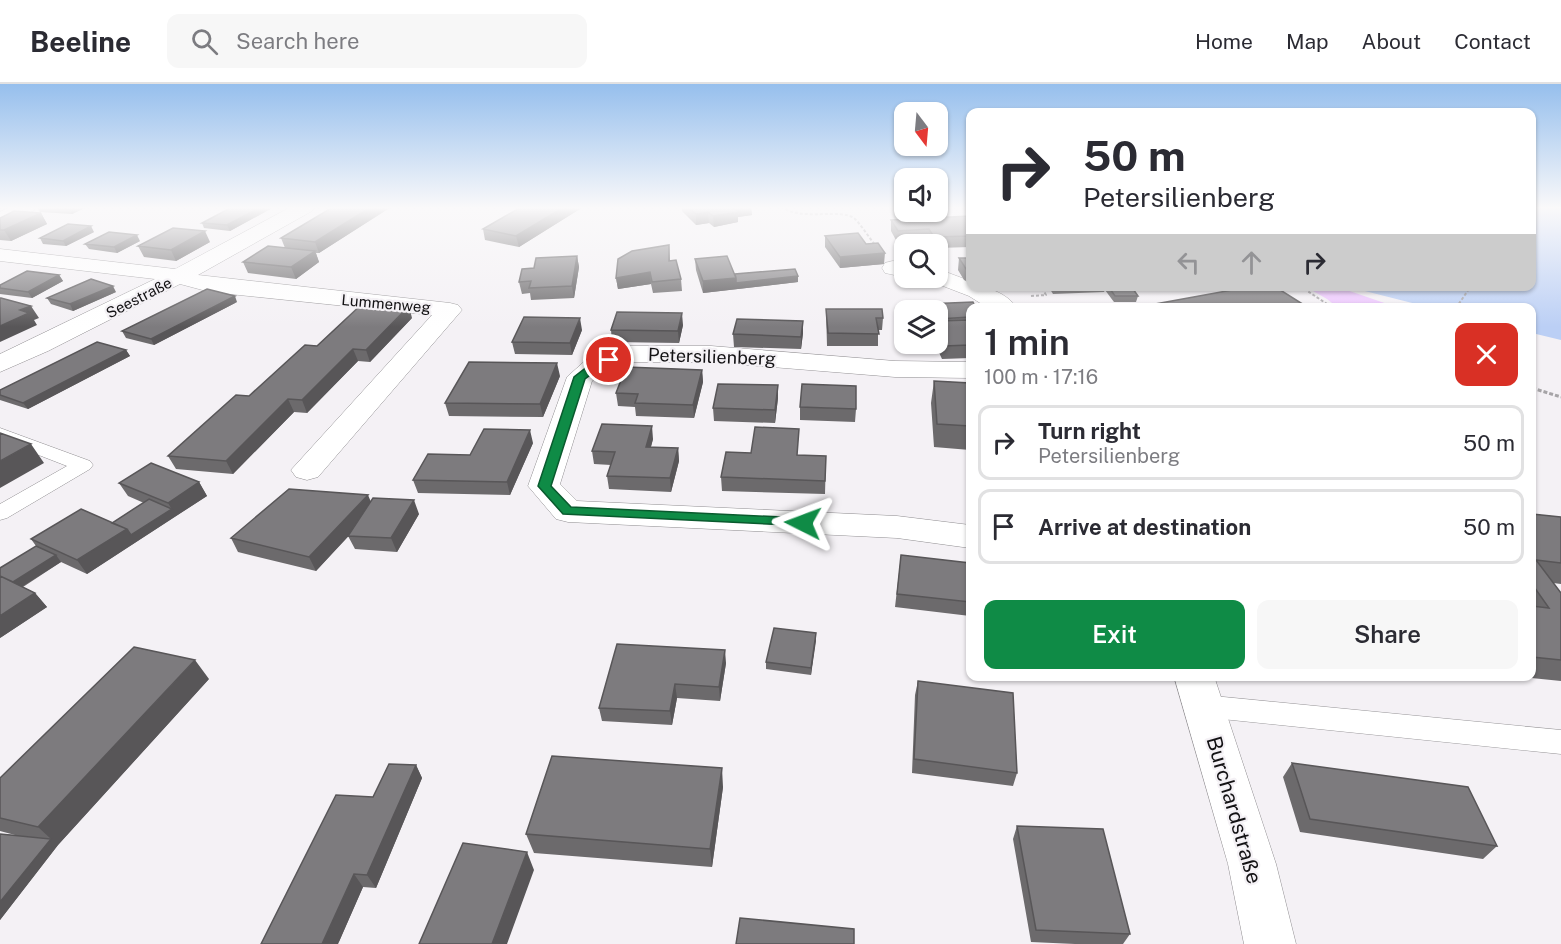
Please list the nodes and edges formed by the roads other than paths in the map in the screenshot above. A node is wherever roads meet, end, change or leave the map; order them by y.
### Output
1 (234, 247) edge
2 (0, 255) edge
3 (180, 278) junction
4 (948, 280) edge
5 (966, 287) edge
6 (976, 291) edge
7 (997, 303) edge
8 (0, 364) edge
9 (966, 370) edge
10 (0, 434) edge
11 (307, 470) dead end
12 (0, 513) edge
13 (966, 537) edge
14 (1199, 691) edge
15 (1561, 742) edge
16 (1270, 944) edge

1 - 3 street, Seestraße
2 - 3 street
3 - 8 street, Seestraße
3 - 11 street, Lummenweg
4 - 5 street
6 - 7 street
9 - 13 street, Petersilienberg
10 - 12 lane
14 - 15 lane
14 - 16 street, Burchardstraße

